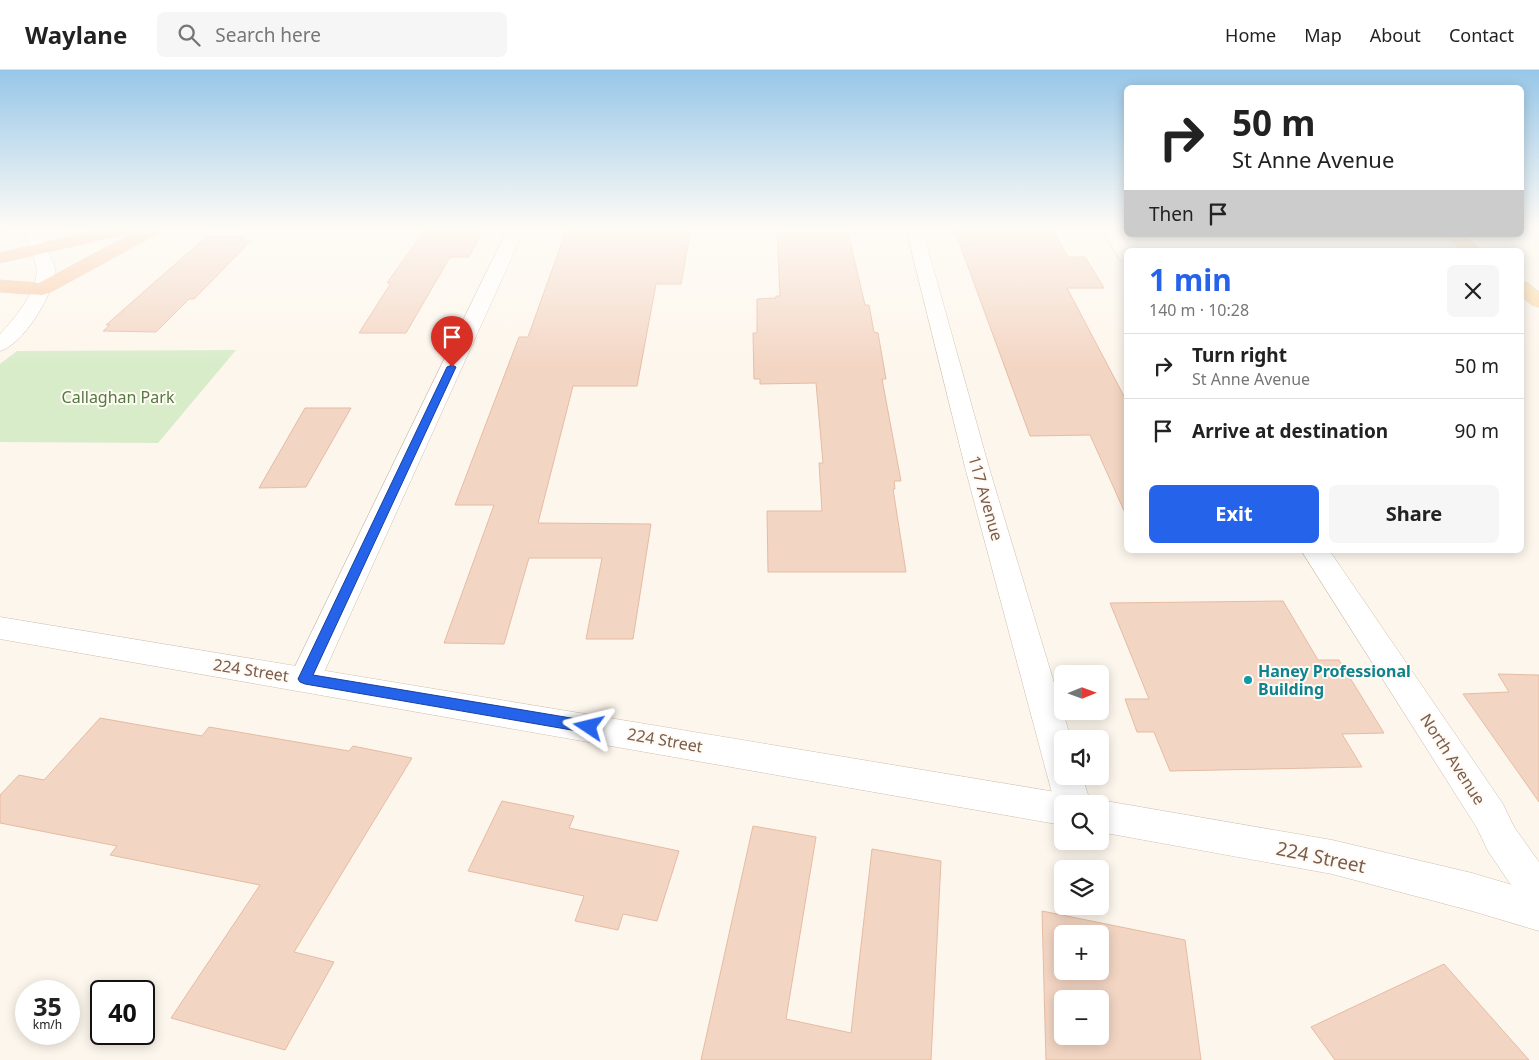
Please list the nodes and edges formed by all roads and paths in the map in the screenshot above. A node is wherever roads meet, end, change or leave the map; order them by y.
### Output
1 (45, 274) edge
2 (69, 274) edge
3 (495, 274) edge
4 (926, 274) edge
5 (0, 286) edge
6 (42, 289) junction
7 (1524, 289) edge
8 (1539, 300) edge
9 (0, 345) edge
10 (1317, 553) edge
11 (0, 628) edge
12 (305, 679) junction
13 (1054, 739) edge
14 (1054, 808) edge
15 (1109, 818) edge
16 (1539, 894) edge
17 (1539, 912) edge

1 - 6 street
2 - 6 highway
3 - 12 street
4 - 13 street, 117 Avenue
5 - 6 highway
6 - 9 street
7 - 8 main road
10 - 16 street, North Avenue
11 - 12 street, 224 Street
12 - 14 street, 224 Street
15 - 17 street, 224 Street

